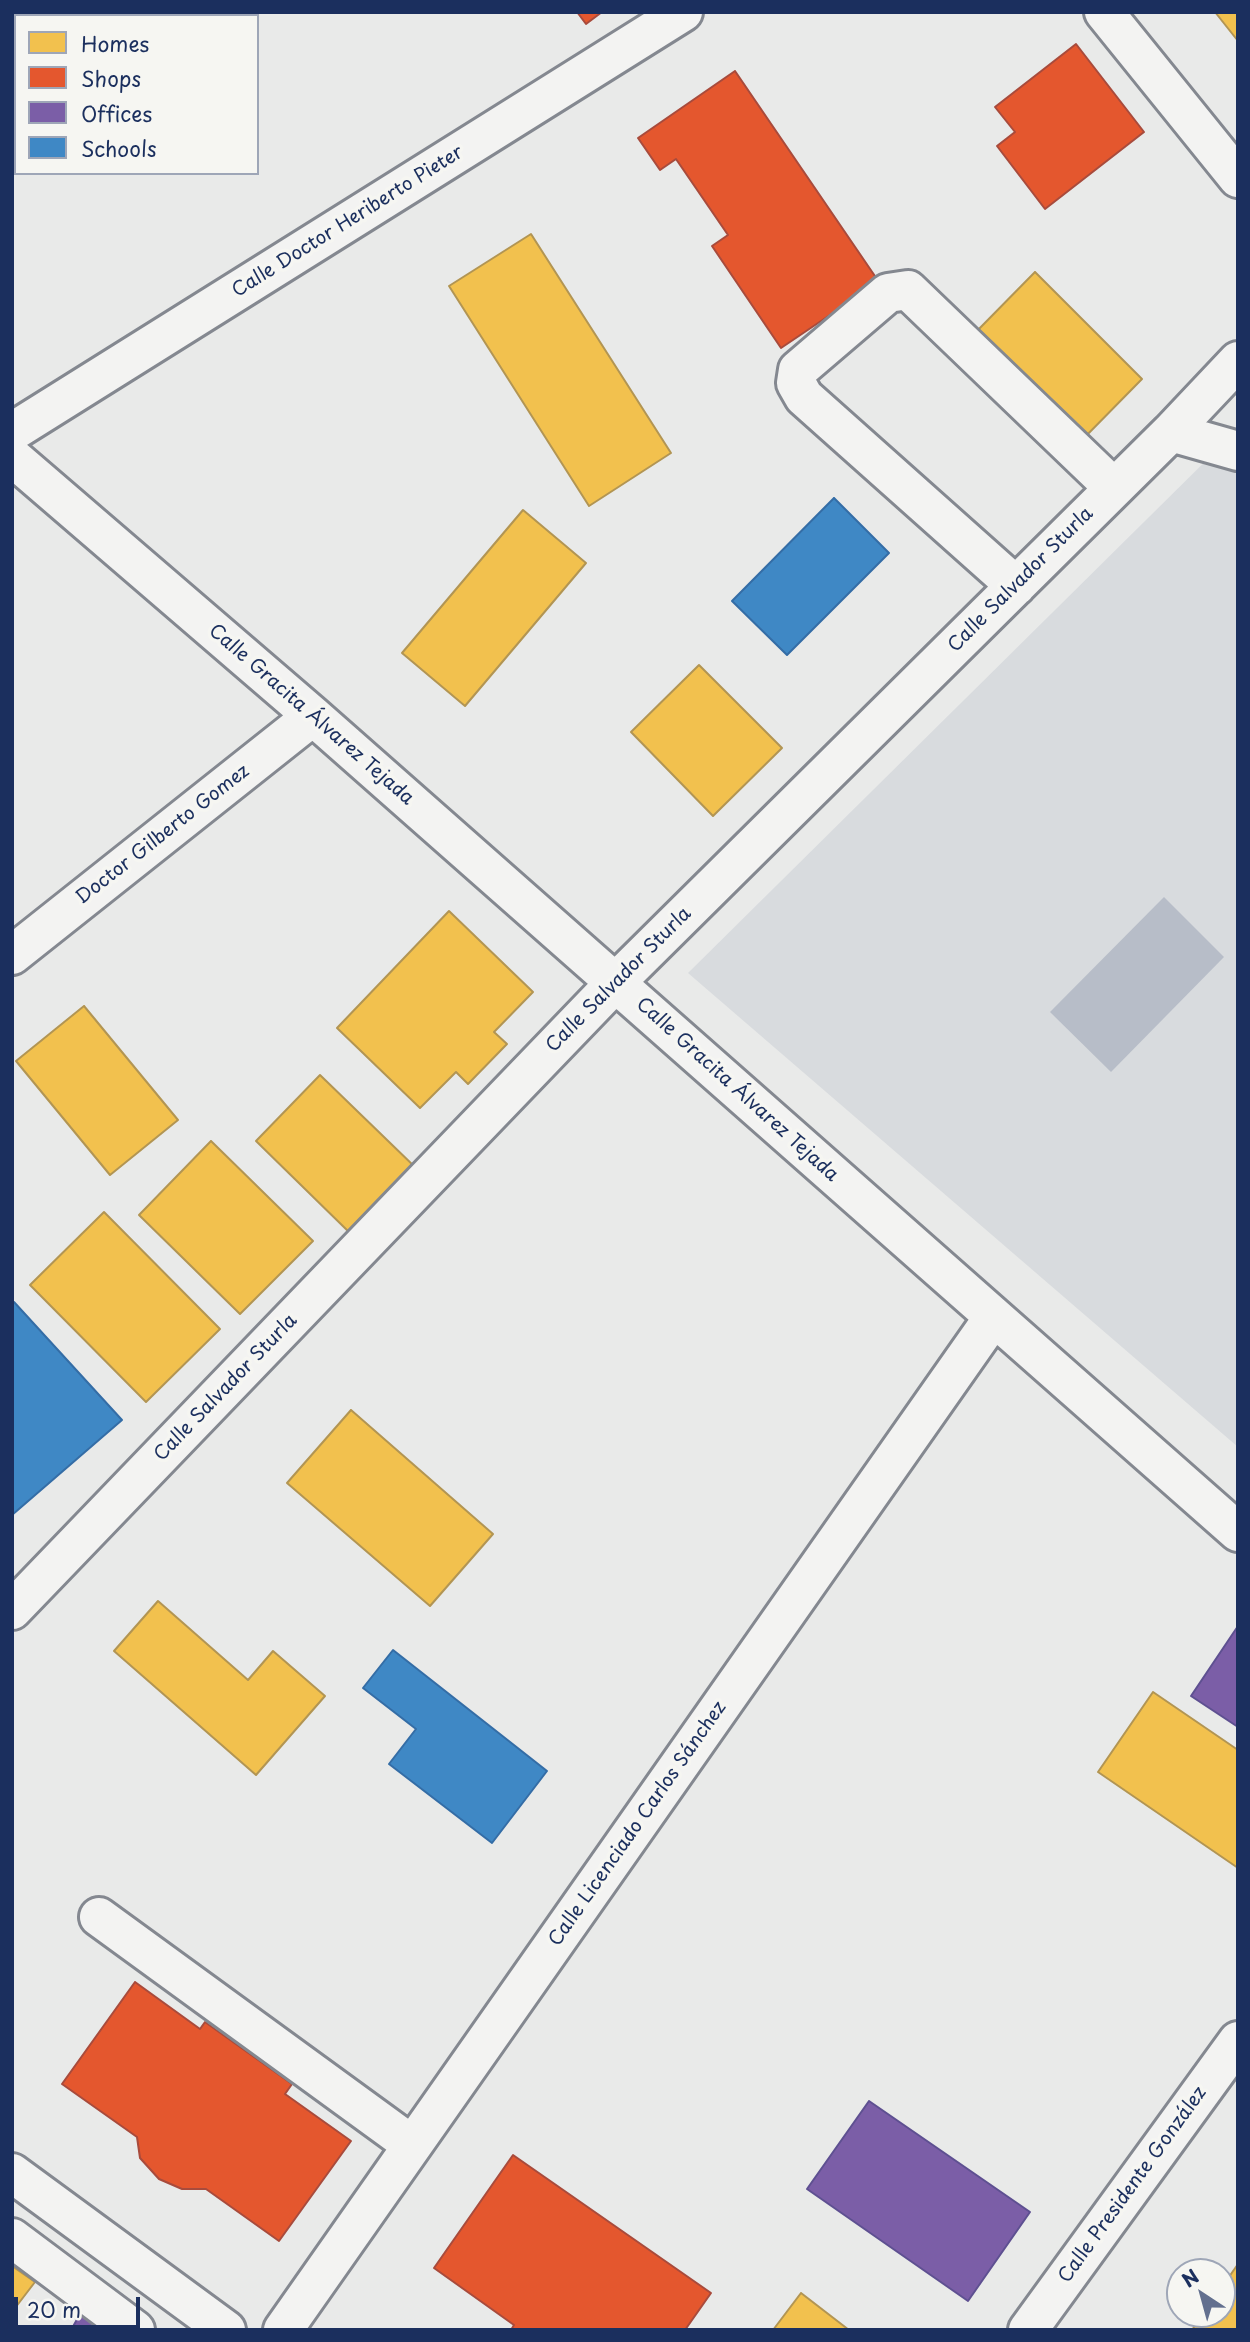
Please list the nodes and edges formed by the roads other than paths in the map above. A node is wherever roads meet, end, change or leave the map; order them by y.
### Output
1 (683, 12) edge
2 (1104, 12) edge
3 (1238, 178) edge
4 (1238, 361) edge
5 (12, 432) edge
6 (1171, 432) junction
7 (1238, 452) edge
8 (12, 457) edge
9 (1114, 488) junction
10 (1016, 586) junction
11 (313, 716) junction
12 (12, 955) edge
13 (616, 982) junction
14 (993, 1318) junction
15 (1238, 1532) edge
16 (12, 1610) edge
17 (99, 1917) dead end
18 (1238, 2041) edge
19 (412, 2145) junction
20 (12, 2173) edge
21 (12, 2238) edge
22 (135, 2330) edge
23 (226, 2330) edge
24 (283, 2330) edge
25 (1028, 2330) edge

1 - 5 street, Calle Doctor Heriberto Pieter
2 - 3 street
4 - 6 street, Calle Salvador Sturla
6 - 7 street
6 - 9 street, Calle Salvador Sturla
8 - 11 street, Calle Gracita Álvarez Tejada
9 - 10 street, Calle Salvador Sturla
9 - 10 street
10 - 13 street, Calle Salvador Sturla
11 - 12 street, Doctor Gilberto Gomez
11 - 13 street, Calle Gracita Álvarez Tejada
13 - 14 street, Calle Gracita Álvarez Tejada
13 - 16 street, Calle Salvador Sturla
14 - 15 street, Calle Gracita Álvarez Tejada
14 - 19 street, Calle Licenciado Carlos Sánchez
17 - 19 street
18 - 25 street, Calle Presidente González
19 - 24 street, Calle Licenciado Carlos Sánchez
20 - 23 street
21 - 22 street

